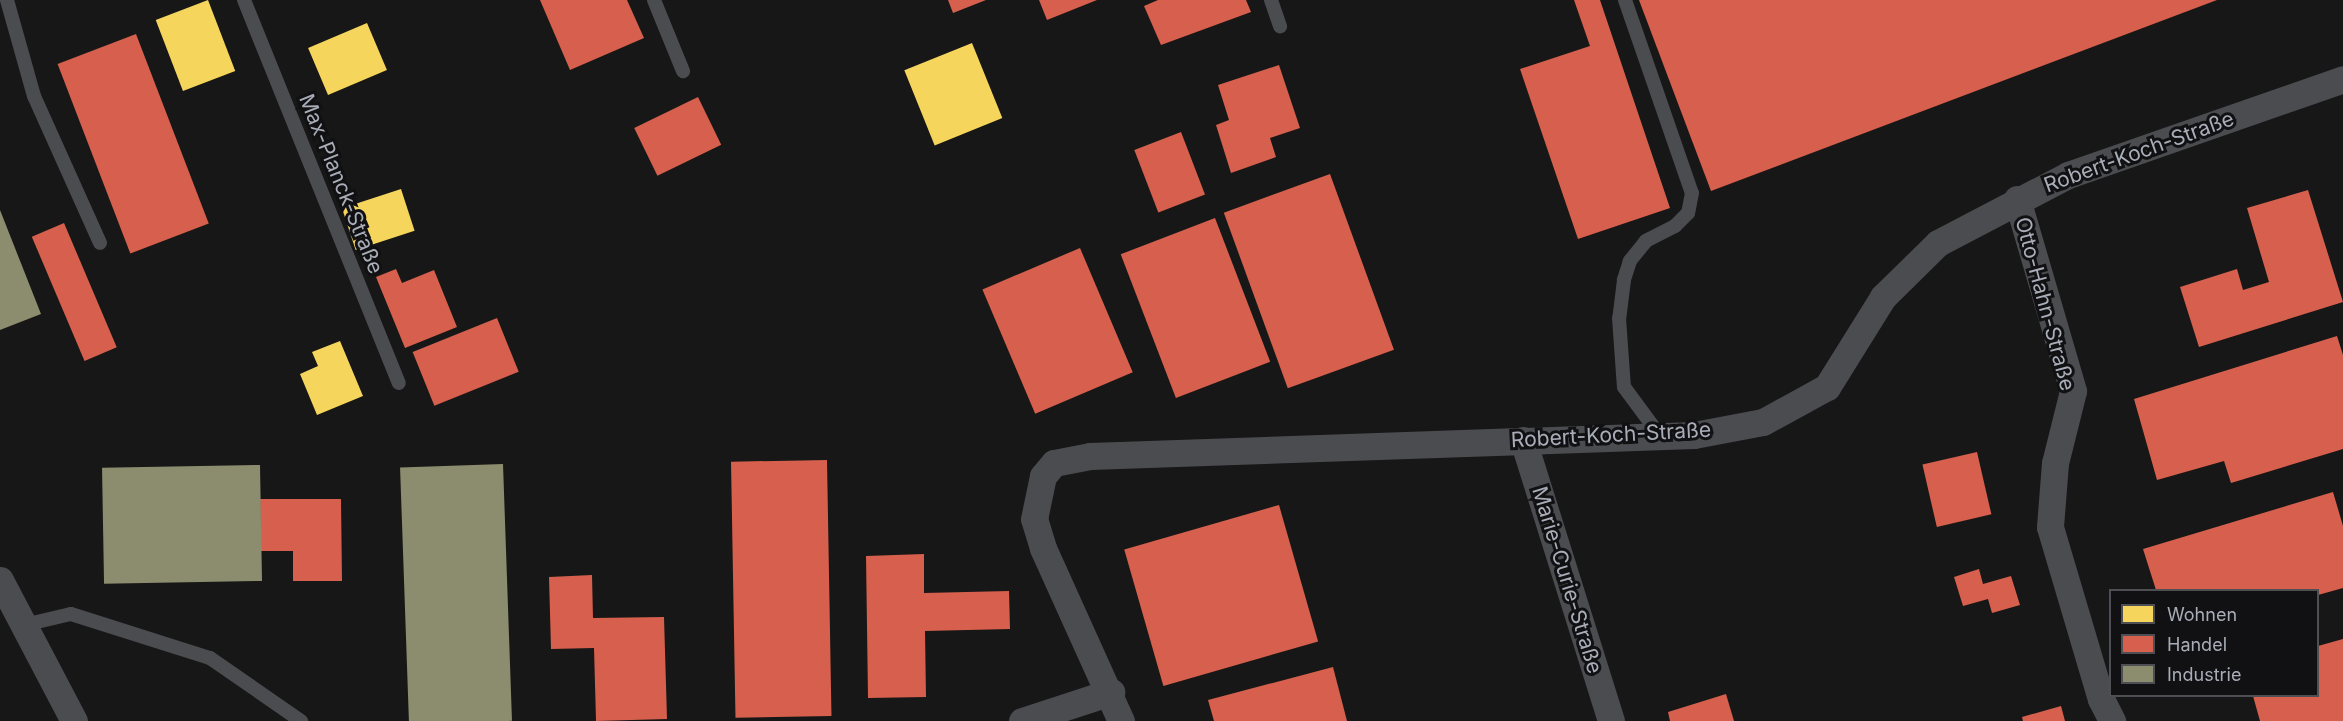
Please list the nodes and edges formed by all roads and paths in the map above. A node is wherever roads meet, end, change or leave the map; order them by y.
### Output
1 (7, 0) edge
2 (244, 0) edge
3 (654, 0) edge
4 (1271, 0) edge
5 (1625, 0) edge
6 (1280, 26) dead end
7 (683, 71) dead end
8 (2343, 79) edge
9 (2017, 199) junction
10 (100, 243) dead end
11 (399, 383) dead end
12 (1662, 437) junction
13 (1523, 440) junction
14 (0, 580) edge
15 (24, 625) junction
16 (1111, 692) junction
17 (74, 721) edge
18 (301, 721) edge
19 (1022, 721) edge
20 (1121, 721) edge
21 (1611, 721) edge
22 (2112, 721) edge

1 - 10 lane
2 - 11 lane, Max-Planck-Straße
3 - 7 lane
4 - 6 lane
5 - 12 lane
8 - 9 street, Robert-Koch-Straße
9 - 12 street, Robert-Koch-Straße
9 - 22 street, Otto-Hahn-Straße
12 - 13 street, Robert-Koch-Straße
13 - 16 street, Robert-Koch-Straße
13 - 21 street, Marie-Curie-Straße
14 - 15 street
15 - 17 street
15 - 18 lane
16 - 19 street
16 - 20 street

